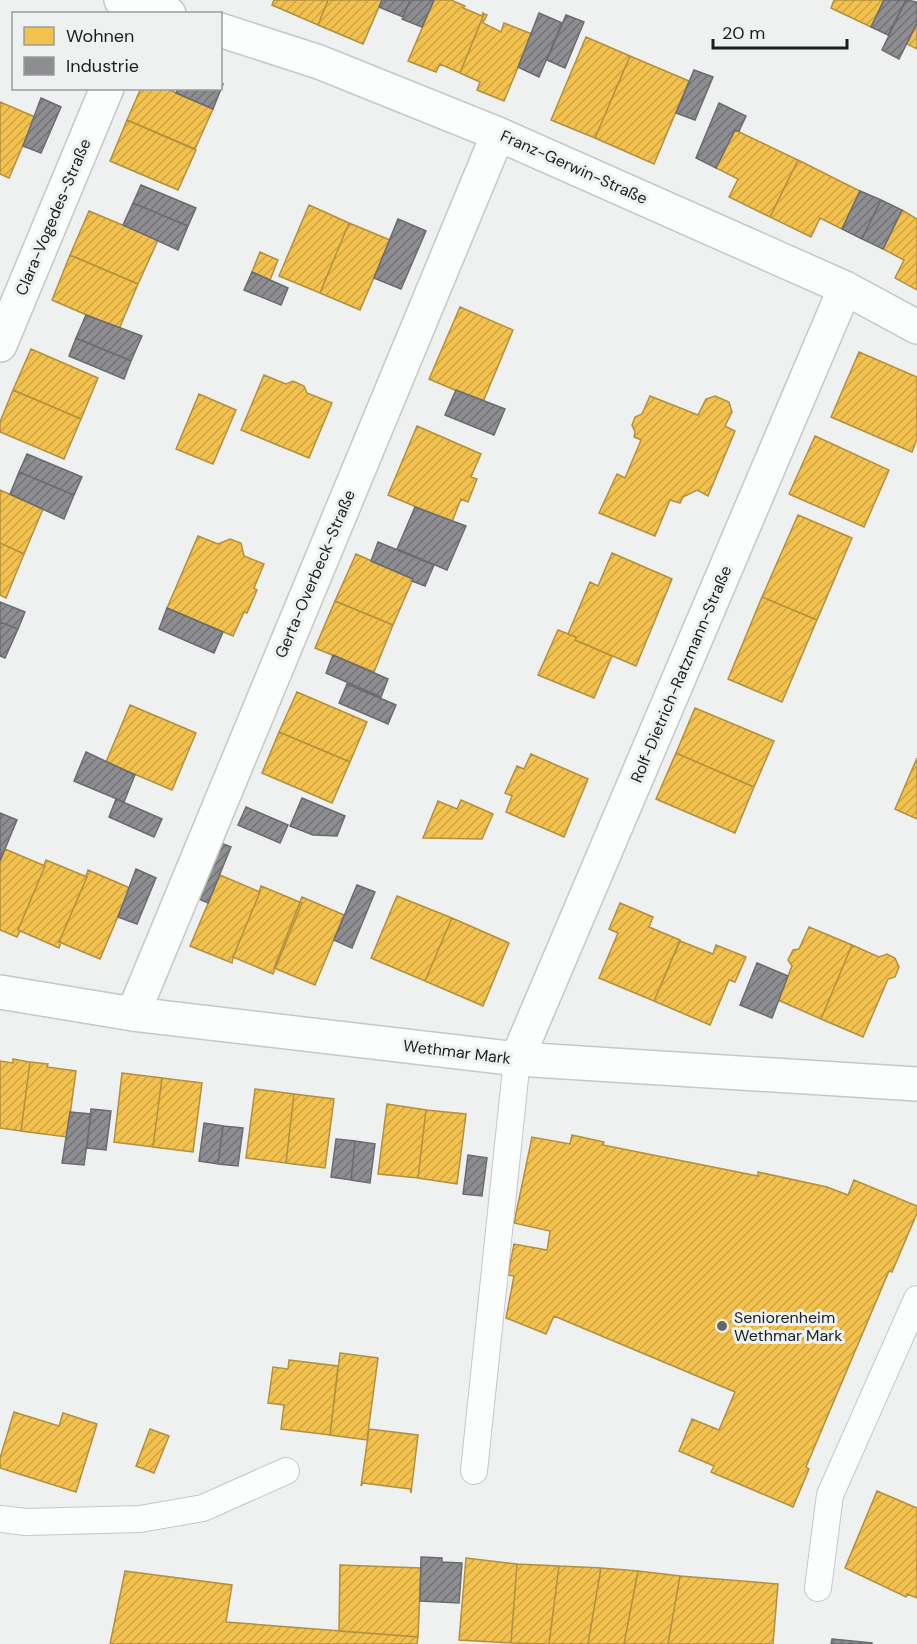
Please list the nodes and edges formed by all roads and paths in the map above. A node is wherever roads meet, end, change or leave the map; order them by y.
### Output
1 (222, 31) edge
2 (106, 90) edge
3 (498, 134) junction
4 (845, 288) junction
5 (917, 327) edge
6 (0, 345) edge
7 (0, 992) edge
8 (132, 1014) junction
9 (517, 1059) junction
10 (916, 1083) edge
11 (917, 1299) edge
12 (286, 1471) dead end
13 (474, 1472) dead end
14 (0, 1519) edge
15 (818, 1588) dead end

1 - 3 street, Franz-Gerwin-Straße
2 - 6 street, Clara-Vogedes-Straße
3 - 4 street, Franz-Gerwin-Straße
3 - 8 street, Gerta-Overbeck-Straße
4 - 5 street, Franz-Gerwin-Straße
4 - 9 street, Rolf-Dietrich-Ratzmann-Straße
7 - 8 street, Wethmar Mark
8 - 9 street, Wethmar Mark
9 - 10 street, Wethmar Mark
9 - 13 lane
11 - 15 lane
12 - 14 lane

